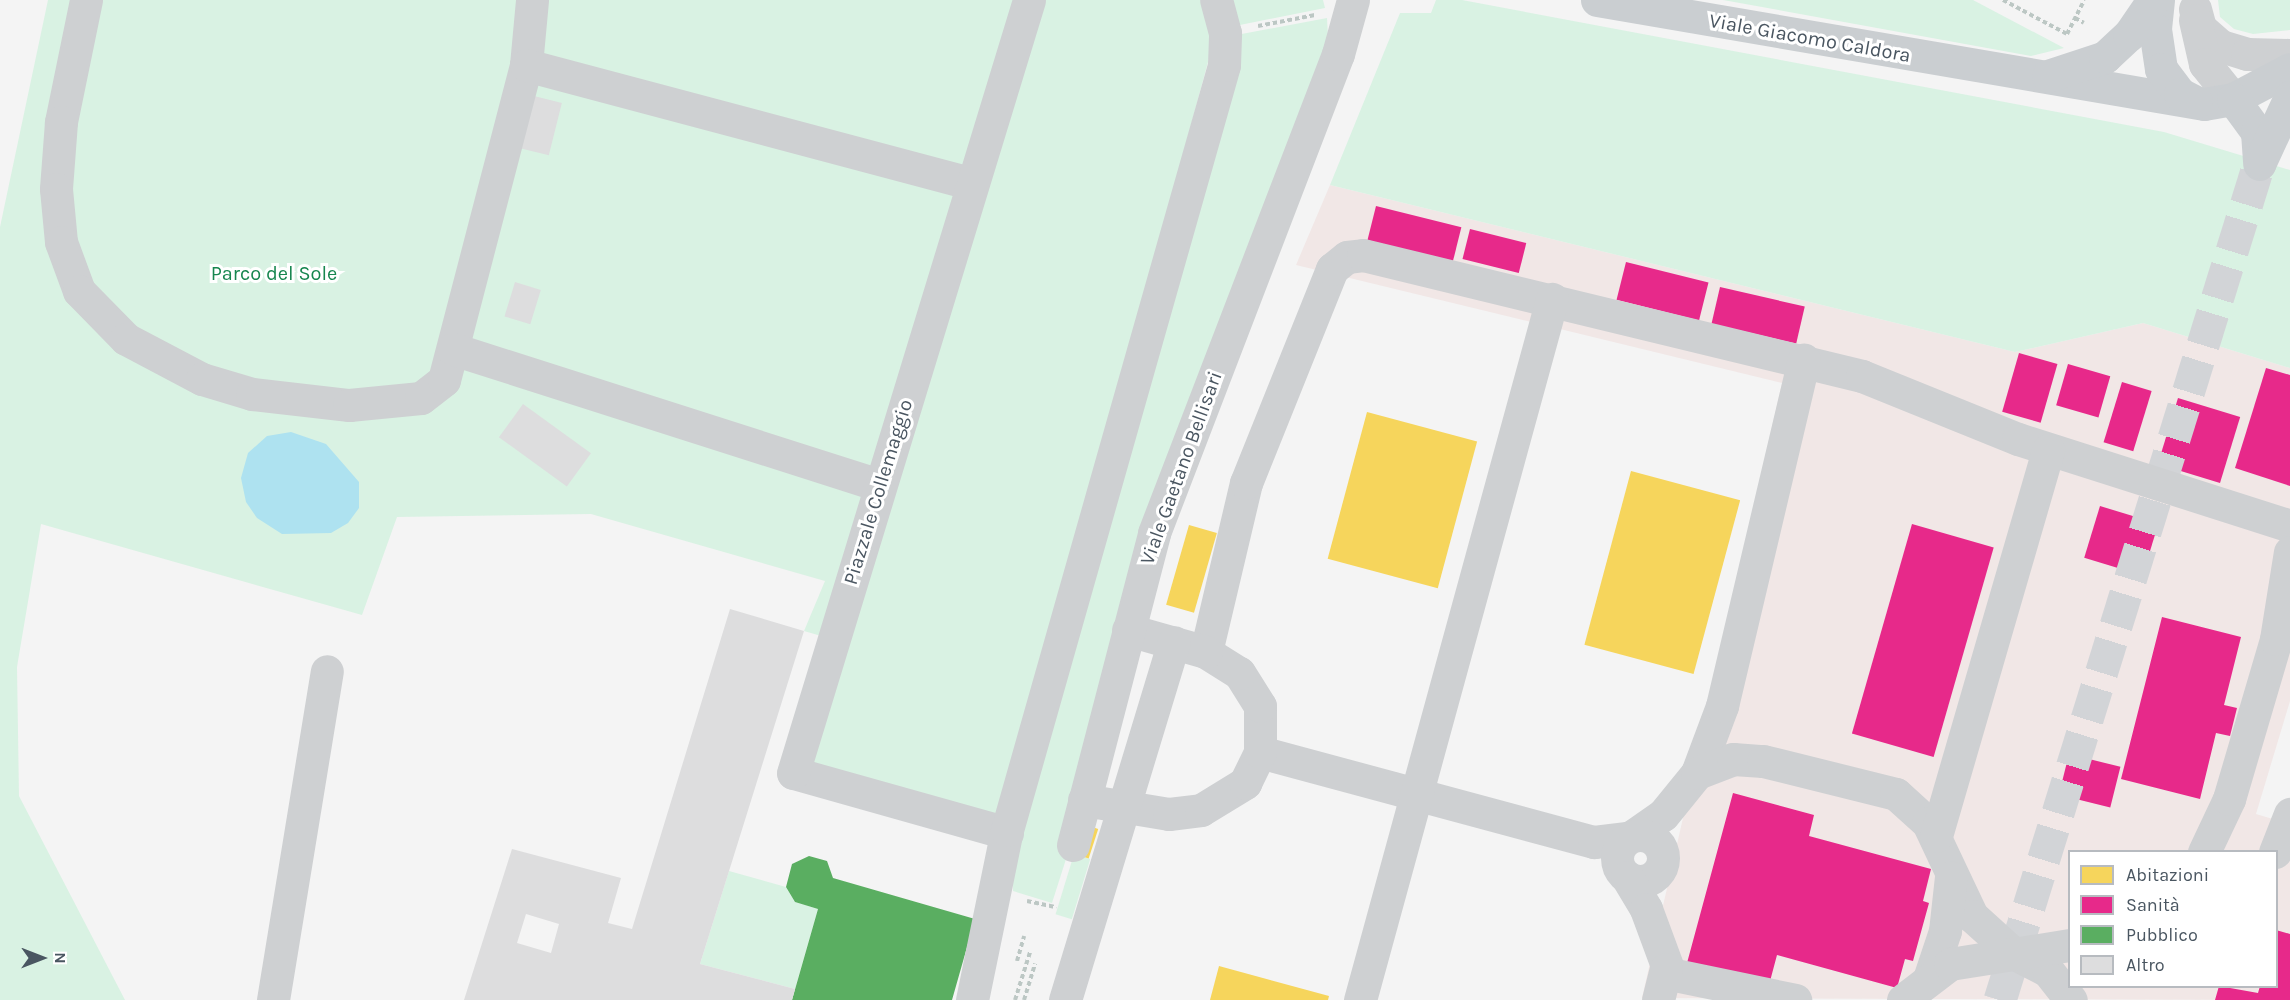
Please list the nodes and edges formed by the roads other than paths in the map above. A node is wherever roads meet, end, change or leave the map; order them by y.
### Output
1 (86, 0) edge
2 (532, 0) edge
3 (1029, 0) edge
4 (1216, 0) edge
5 (1353, 0) edge
6 (1596, 0) edge
7 (2155, 0) edge
8 (2196, 5) edge
9 (2290, 55) edge
10 (526, 65) junction
11 (2290, 69) edge
12 (2024, 76) junction
13 (2290, 97) edge
14 (2233, 99) junction
15 (2196, 102) junction
16 (972, 184) junction
17 (1552, 299) junction
18 (453, 349) junction
19 (1804, 360) junction
20 (2048, 450) junction
21 (880, 485) junction
22 (2290, 526) edge
23 (2290, 552) edge
24 (1128, 630) junction
25 (1174, 642) junction
26 (1206, 652) junction
27 (327, 671) dead end
28 (1260, 752) junction
29 (1697, 773) junction
30 (1416, 794) junction
31 (1084, 800) junction
32 (1127, 807) junction
33 (2290, 814) edge
34 (1007, 833) junction
35 (1936, 836) junction
36 (1073, 846) dead end
37 (2205, 850) edge
38 (2276, 850) edge
39 (1627, 854) junction
40 (1951, 877) junction
41 (2068, 945) edge
42 (2013, 953) junction
43 (1666, 969) junction
44 (1930, 976) junction
45 (273, 1000) edge
46 (972, 1000) edge
47 (1065, 1000) edge
48 (1360, 1000) edge
49 (1658, 1000) edge
50 (1796, 1000) edge
51 (1904, 1000) edge
52 (2071, 1000) edge

1 - 18 street
2 - 10 street
3 - 16 street, Piazzale Collemaggio
4 - 34 street
5 - 24 street, Viale Gaetano Bellisari
6 - 12 main road, Viale Giacomo Caldora
7 - 12 main road, Viale Giacomo Caldora
7 - 15 main road
8 - 9 street
8 - 14 street
10 - 16 street
10 - 18 street
11 - 14 main road, Viale Giacomo Caldora
12 - 15 main road, Viale Giacomo Caldora
13 - 14 main road
14 - 15 main road, Viale Giacomo Caldora
16 - 21 street, Piazzale Collemaggio
17 - 19 street
17 - 26 street
17 - 30 street
18 - 21 street
19 - 20 street
19 - 29 street
20 - 22 street
20 - 35 street
21 - 34 street, Piazzale Collemaggio
23 - 37 street
24 - 25 street
24 - 31 street, Viale Gaetano Bellisari
25 - 26 street
25 - 32 street
26 - 28 street
27 - 45 street
28 - 30 street
28 - 32 street
29 - 35 street
29 - 39 street
30 - 39 street
30 - 48 street
31 - 32 street
31 - 36 street, Viale Gaetano Bellisari
32 - 47 street
33 - 38 street
34 - 46 street
35 - 40 street
39 - 43 street
40 - 42 street
40 - 44 street
41 - 42 street
42 - 44 street
42 - 52 street
43 - 49 street
43 - 50 street
44 - 51 street

